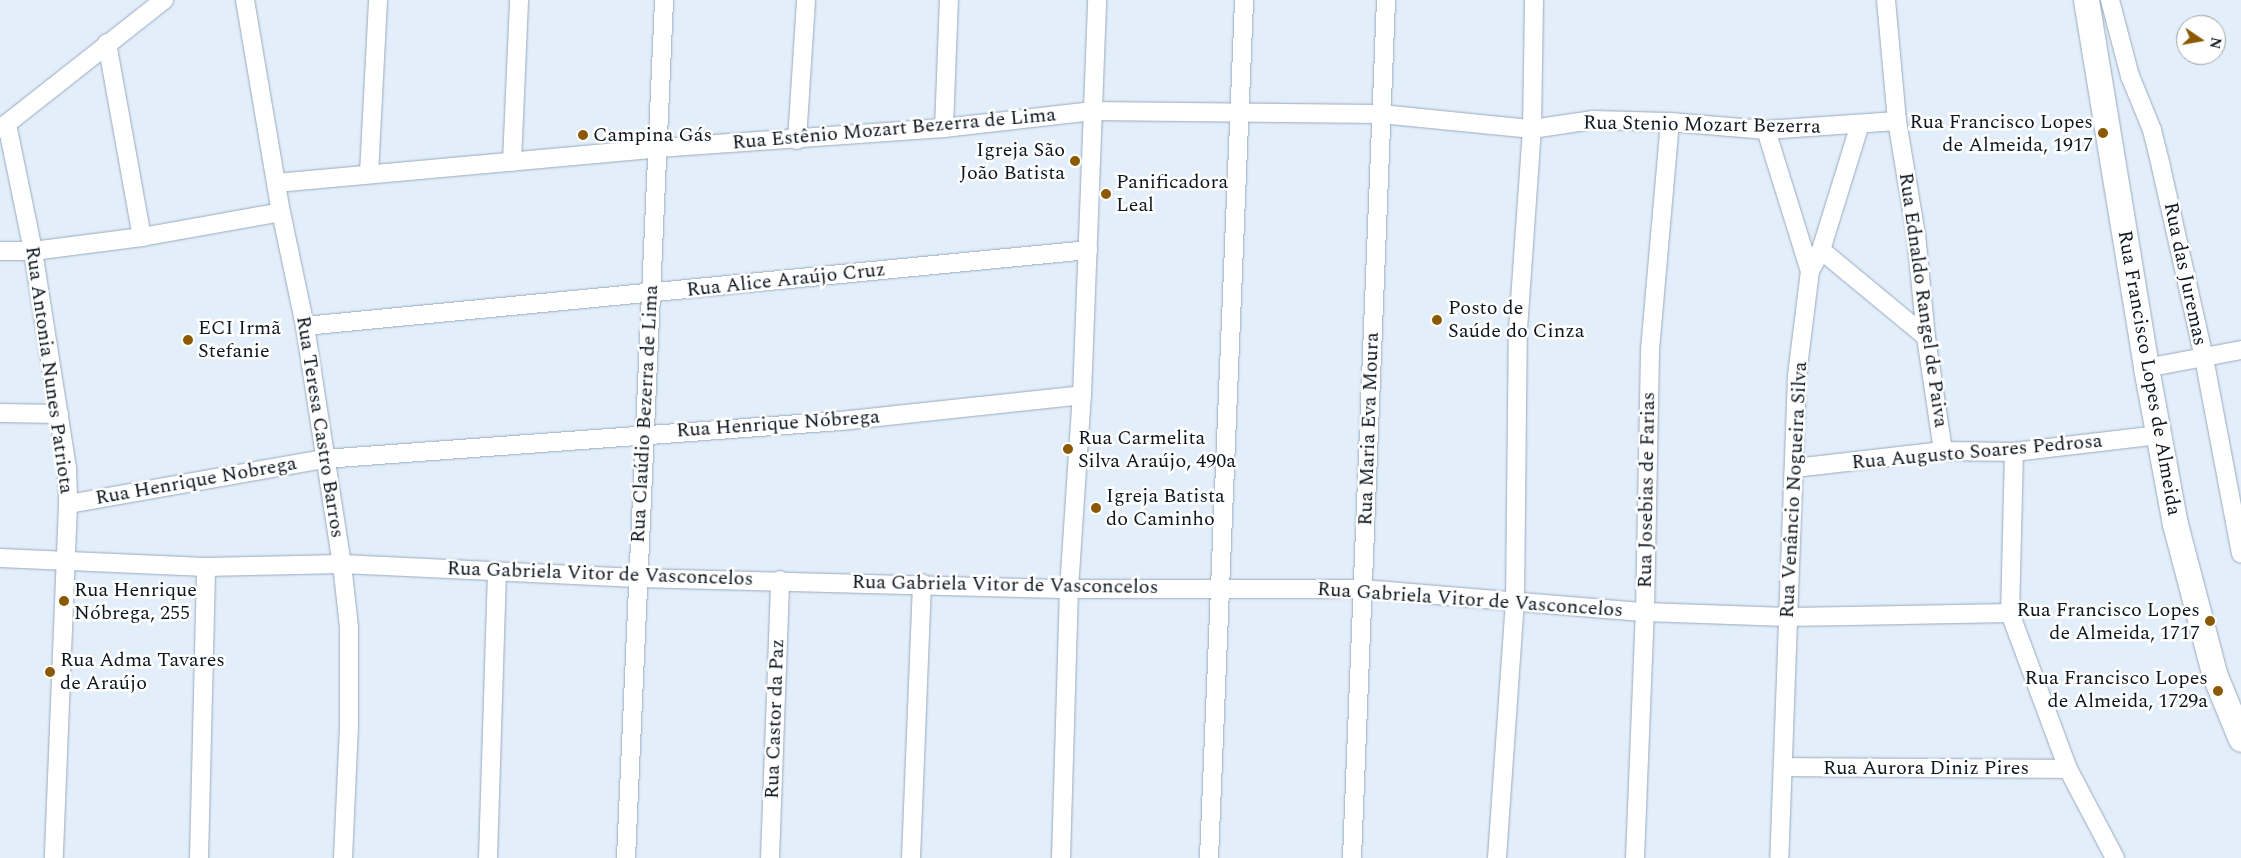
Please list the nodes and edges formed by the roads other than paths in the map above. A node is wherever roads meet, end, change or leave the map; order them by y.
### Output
1 (164, 0) edge
2 (245, 0) edge
3 (378, 0) edge
4 (519, 0) edge
5 (664, 0) edge
6 (806, 0) edge
7 (950, 0) edge
8 (1097, 0) edge
9 (1244, 0) edge
10 (1386, 0) edge
11 (1534, 0) edge
12 (1886, 0) edge
13 (2086, 0) edge
14 (2110, 0) edge
15 (107, 43) junction
16 (1093, 110) junction
17 (1239, 112) junction
18 (1381, 114) junction
19 (1897, 121) junction
20 (1670, 122) junction
21 (1860, 124) junction
22 (3, 126) edge
23 (944, 128) junction
24 (1532, 129) junction
25 (1766, 130) junction
26 (798, 140) junction
27 (658, 148) junction
28 (512, 162) junction
29 (369, 174) junction
30 (277, 183) junction
31 (281, 212) junction
32 (142, 237) junction
33 (1088, 250) junction
34 (1821, 250) junction
35 (0, 251) edge
36 (33, 252) junction
37 (1810, 272) junction
38 (652, 294) junction
39 (305, 326) junction
40 (1926, 336) junction
41 (2241, 350) edge
42 (2204, 358) junction
43 (2146, 368) junction
44 (1082, 394) junction
45 (0, 412) edge
46 (59, 414) junction
47 (644, 434) junction
48 (2159, 435) junction
49 (1943, 452) junction
50 (2014, 452) junction
51 (324, 458) junction
52 (1794, 468) junction
53 (68, 504) junction
54 (2241, 554) edge
55 (0, 558) edge
56 (65, 561) junction
57 (342, 564) junction
58 (206, 567) junction
59 (497, 571) junction
60 (637, 578) junction
61 (780, 580) junction
62 (922, 583) junction
63 (1363, 588) junction
64 (1069, 589) junction
65 (1219, 589) junction
66 (1515, 601) junction
67 (1645, 612) junction
68 (2010, 613) junction
69 (1788, 617) junction
70 (2241, 739) edge
71 (1783, 767) junction
72 (2068, 769) junction
73 (54, 858) edge
74 (199, 858) edge
75 (343, 858) edge
76 (488, 858) edge
77 (626, 858) edge
78 (770, 858) edge
79 (911, 858) edge
80 (1061, 858) edge
81 (1209, 858) edge
82 (1352, 858) edge
83 (1497, 858) edge
84 (1636, 858) edge
85 (1779, 858) edge
86 (2115, 858) edge

1 - 15 street
2 - 30 street, Rua Teresa Castro Barros
3 - 29 street
4 - 28 street
5 - 27 street, Rua Claúdio Bezerra de Lima
6 - 26 street
7 - 23 street
8 - 16 street
9 - 17 street
10 - 18 street, Rua Maria Eva Moura
11 - 24 street
12 - 19 street, Rua Ednaldo Rangel de Paiva
13 - 43 main road, Rua Francisco Lopes de Almeida
14 - 42 street, Rua das Juremas
15 - 22 street
15 - 32 street
16 - 17 street, Rua Estênio Mozart Bezerra de Lima
16 - 23 street, Rua Estênio Mozart Bezerra de Lima
16 - 33 street
17 - 18 street, Rua Stenio Mozart Bezerra
17 - 65 street
18 - 24 street, Rua Stenio Mozart Bezerra
18 - 63 street, Rua Maria Eva Moura
19 - 21 street, Rua Stenio Mozart Bezerra
19 - 40 street, Rua Ednaldo Rangel de Paiva
20 - 24 street, Rua Stenio Mozart Bezerra
20 - 25 street, Rua Stenio Mozart Bezerra
20 - 67 street, Rua Josebias de Farias
21 - 25 street, Rua Stenio Mozart Bezerra
21 - 34 street
22 - 36 street, Rua Antonia Nunes Patriota
23 - 26 street, Rua Estênio Mozart Bezerra de Lima
24 - 66 street
25 - 37 street, Rua Venâncio Nogueira Silva
26 - 27 street, Rua Estênio Mozart Bezerra de Lima
27 - 28 street, Rua Estênio Mozart Bezerra de Lima
27 - 38 street, Rua Claúdio Bezerra de Lima
28 - 29 street, Rua Estênio Mozart Bezerra de Lima
29 - 30 street, Rua Estênio Mozart Bezerra de Lima
30 - 31 street, Rua Teresa Castro Barros
31 - 32 street
31 - 39 street, Rua Teresa Castro Barros
32 - 36 street
33 - 38 street, Rua Alice Araújo Cruz
33 - 44 street
34 - 37 street
34 - 40 street
35 - 36 street
36 - 46 street, Rua Antonia Nunes Patriota
37 - 52 street, Rua Venâncio Nogueira Silva
38 - 39 street, Rua Alice Araújo Cruz
38 - 47 street, Rua Claúdio Bezerra de Lima
39 - 51 street, Rua Teresa Castro Barros
40 - 49 street, Rua Ednaldo Rangel de Paiva
41 - 42 street
42 - 43 street
42 - 54 street, Rua das Juremas
43 - 48 main road, Rua Francisco Lopes de Almeida
44 - 47 street, Rua Henrique Nóbrega
44 - 64 street
45 - 46 street
46 - 53 street, Rua Antonia Nunes Patriota
47 - 51 street, Rua Henrique Nóbrega
47 - 60 street, Rua Claúdio Bezerra de Lima
48 - 50 street, Rua Augusto Soares Pedrosa
48 - 70 main road, Rua Francisco Lopes de Almeida
49 - 50 street, Rua Augusto Soares Pedrosa
49 - 52 street, Rua Augusto Soares Pedrosa
50 - 68 street
51 - 53 street, Rua Henrique Nobrega
51 - 57 street, Rua Teresa Castro Barros
52 - 69 street, Rua Venâncio Nogueira Silva
53 - 56 street, Rua Antonia Nunes Patriota
55 - 56 street, Rua Gabriela Vitor de Vasconcelos
56 - 58 street, Rua Gabriela Vitor de Vasconcelos
56 - 73 street, Rua Antonia Nunes Patriota
57 - 58 street, Rua Gabriela Vitor de Vasconcelos
57 - 59 street, Rua Gabriela Vitor de Vasconcelos
57 - 75 street, Rua Teresa Castro Barros
58 - 74 street
59 - 60 street, Rua Gabriela Vitor de Vasconcelos
59 - 76 street
60 - 61 street, Rua Gabriela Vitor de Vasconcelos
60 - 77 street, Rua Claúdio Bezerra de Lima
61 - 62 street, Rua Gabriela Vitor de Vasconcelos
61 - 78 street, Rua Castor da Paz
62 - 64 street, Rua Gabriela Vitor de Vasconcelos
62 - 79 street
63 - 65 street, Rua Gabriela Vitor de Vasconcelos
63 - 66 street, Rua Gabriela Vitor de Vasconcelos
63 - 82 street, Rua Maria Eva Moura
64 - 65 street, Rua Gabriela Vitor de Vasconcelos
64 - 80 street
65 - 81 street
66 - 67 street, Rua Gabriela Vitor de Vasconcelos
66 - 83 street
67 - 69 street, Rua Gabriela Vitor de Vasconcelos
67 - 84 street, Rua Josebias de Farias
68 - 69 street, Rua Gabriela Vitor de Vasconcelos
68 - 72 street
69 - 71 street, Rua Venâncio Nogueira Silva
71 - 72 street, Rua Aurora Diniz Pires
71 - 85 street, Rua Venâncio Nogueira Silva
72 - 86 street

